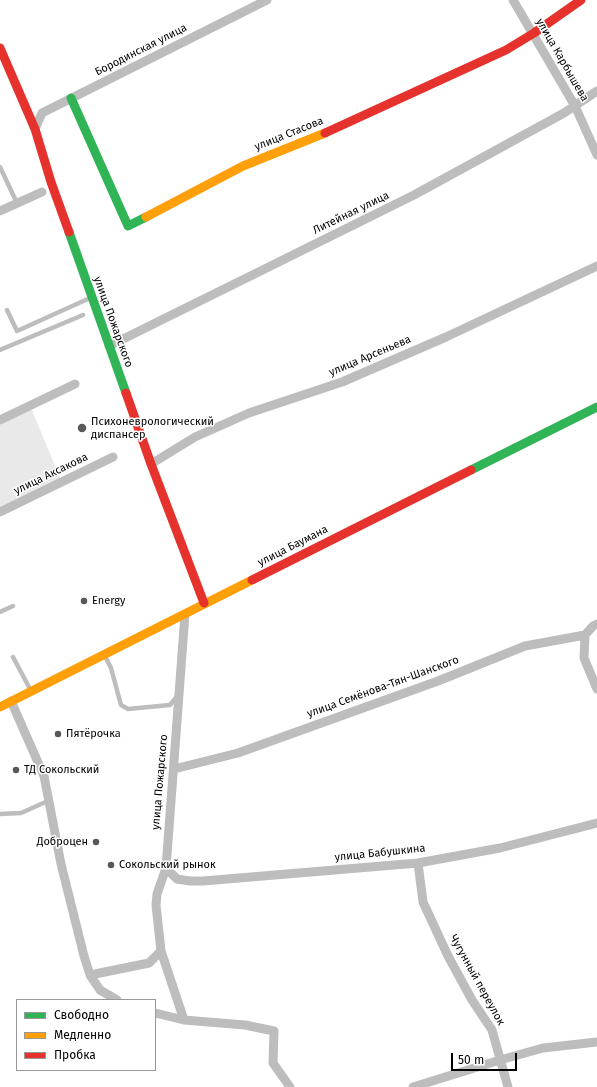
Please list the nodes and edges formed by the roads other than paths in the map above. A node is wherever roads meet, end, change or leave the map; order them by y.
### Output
1 (267, 0) edge
2 (514, 0) edge
3 (581, 0) edge
4 (534, 33) junction
5 (0, 48) edge
6 (597, 91) edge
7 (71, 98) junction
8 (575, 106) junction
9 (27, 110) junction
10 (42, 113) junction
11 (35, 129) junction
12 (597, 155) edge
13 (0, 167) edge
14 (42, 192) dead end
15 (17, 203) junction
16 (0, 210) edge
17 (597, 266) edge
18 (92, 297) junction
19 (7, 310) dead end
20 (83, 315) dead end
21 (109, 346) junction
22 (0, 350) edge
23 (75, 384) dead end
24 (597, 407) edge
25 (0, 420) edge
26 (113, 457) dead end
27 (151, 464) junction
28 (0, 512) edge
29 (204, 604) junction
30 (13, 606) dead end
31 (0, 612) edge
32 (185, 614) junction
33 (597, 624) edge
34 (585, 635) junction
35 (104, 654) junction
36 (13, 657) dead end
37 (597, 689) edge
38 (31, 691) junction
39 (180, 692) junction
40 (11, 701) junction
41 (0, 707) edge
42 (174, 768) junction
43 (50, 800) junction
44 (0, 814) edge
45 (597, 822) edge
46 (418, 863) junction
47 (166, 868) junction
48 (161, 951) junction
49 (90, 975) junction
50 (115, 999) edge
51 (156, 1013) edge
52 (184, 1020) junction
53 (597, 1042) edge
54 (500, 1060) junction
55 (290, 1087) edge
56 (413, 1087) edge
57 (508, 1087) edge

1 - 7 street, Бородинская улица
2 - 4 street, улица Карбышева
3 - 4 street, улица Стасова
4 - 7 street, улица Стасова
4 - 8 street, улица Карбышева
5 - 9 street, улица Пожарского
6 - 8 street, Литейная улица
7 - 10 street, Бородинская улица
8 - 12 street, улица Карбышева
8 - 21 street, Литейная улица
9 - 10 street
9 - 11 street, улица Пожарского
10 - 11 street
11 - 18 street, улица Пожарского
13 - 15 lane
14 - 15 street
15 - 16 street
17 - 27 street, улица Арсеньева
18 - 19 lane
18 - 21 street, улица Пожарского
20 - 22 lane
21 - 27 street, улица Пожарского
23 - 25 street
24 - 29 street, улица Баумана
26 - 28 street, улица Аксакова
27 - 29 street, улица Пожарского
29 - 32 street, улица Баумана
30 - 31 lane
32 - 35 street, улица Баумана
32 - 39 street, улица Пожарского
33 - 34 street
34 - 37 street
34 - 42 street, улица Семёнова-Тян-Шанского
35 - 38 street, улица Баумана
35 - 39 lane
36 - 38 lane
38 - 40 street, улица Баумана
39 - 42 street, улица Пожарского
40 - 41 street, улица Баумана
40 - 43 street
42 - 47 street, улица Пожарского
43 - 44 lane
43 - 49 street
45 - 46 street, улица Бабушкина
46 - 47 street, улица Бабушкина
46 - 54 street, Чугунный переулок
47 - 48 street, улица Пожарского
48 - 49 street
48 - 52 street, улица Пожарского
49 - 50 street
51 - 52 street
52 - 55 street
53 - 54 street
54 - 56 street
54 - 57 street, Чугунный переулок

